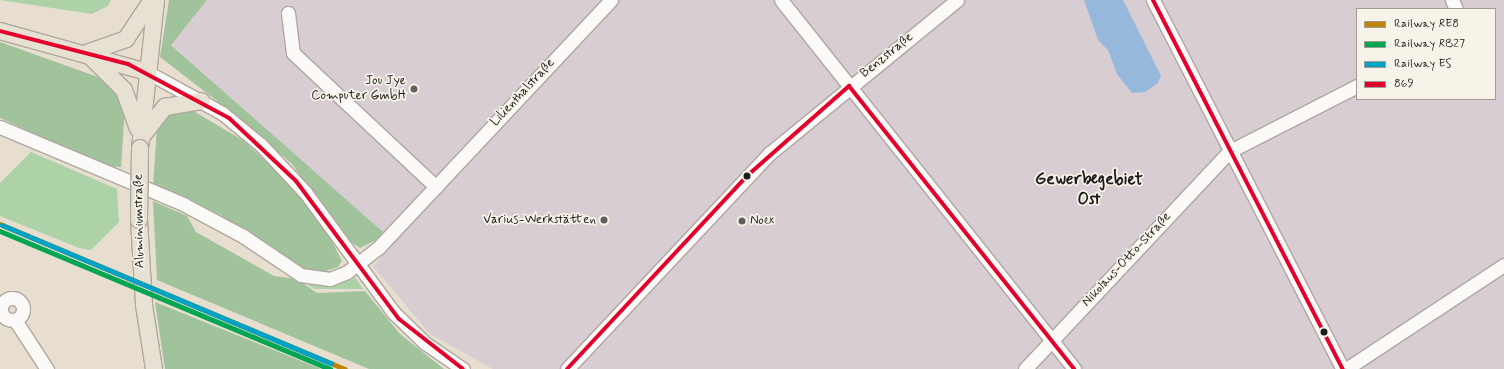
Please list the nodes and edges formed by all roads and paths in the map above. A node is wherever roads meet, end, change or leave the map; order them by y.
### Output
1 (152, 0) edge
2 (156, 0) edge
3 (611, 0) edge
4 (781, 0) edge
5 (957, 0) edge
6 (1153, 0) edge
7 (288, 13) dead end
8 (0, 31) edge
9 (87, 53) junction
10 (146, 72) junction
11 (849, 86) junction
12 (1356, 87) edge
13 (202, 101) junction
14 (0, 126) edge
15 (140, 143) junction
16 (1230, 151) junction
17 (436, 187) junction
18 (356, 265) junction
19 (1504, 265) edge
20 (2, 299) edge
21 (1052, 340) junction
22 (47, 369) edge
23 (154, 369) edge
24 (463, 369) edge
25 (567, 369) edge
26 (1025, 369) edge
27 (1074, 369) edge
28 (1343, 369) edge
29 (1346, 369) edge

1 - 9 main road
2 - 10 main road, Aluminiumstraße
3 - 17 street, Lilienthalstraße
4 - 11 street
5 - 11 street, Benzstraße
6 - 16 street
7 - 17 street
8 - 9 main road
9 - 10 main road
9 - 15 main road
10 - 13 street
10 - 15 main road, Aluminiumstraße
11 - 21 street
11 - 25 street, Benzstraße
12 - 16 street, Nikolaus-Otto-Straße
13 - 15 main road
13 - 18 street
14 - 18 street, Lilienthalstraße
15 - 23 main road, Aluminiumstraße, bridge
16 - 21 street, Nikolaus-Otto-Straße
16 - 28 street
17 - 18 street, Lilienthalstraße
18 - 24 street
19 - 29 street
20 - 22 street
21 - 26 street, Nikolaus-Otto-Straße
21 - 27 street

